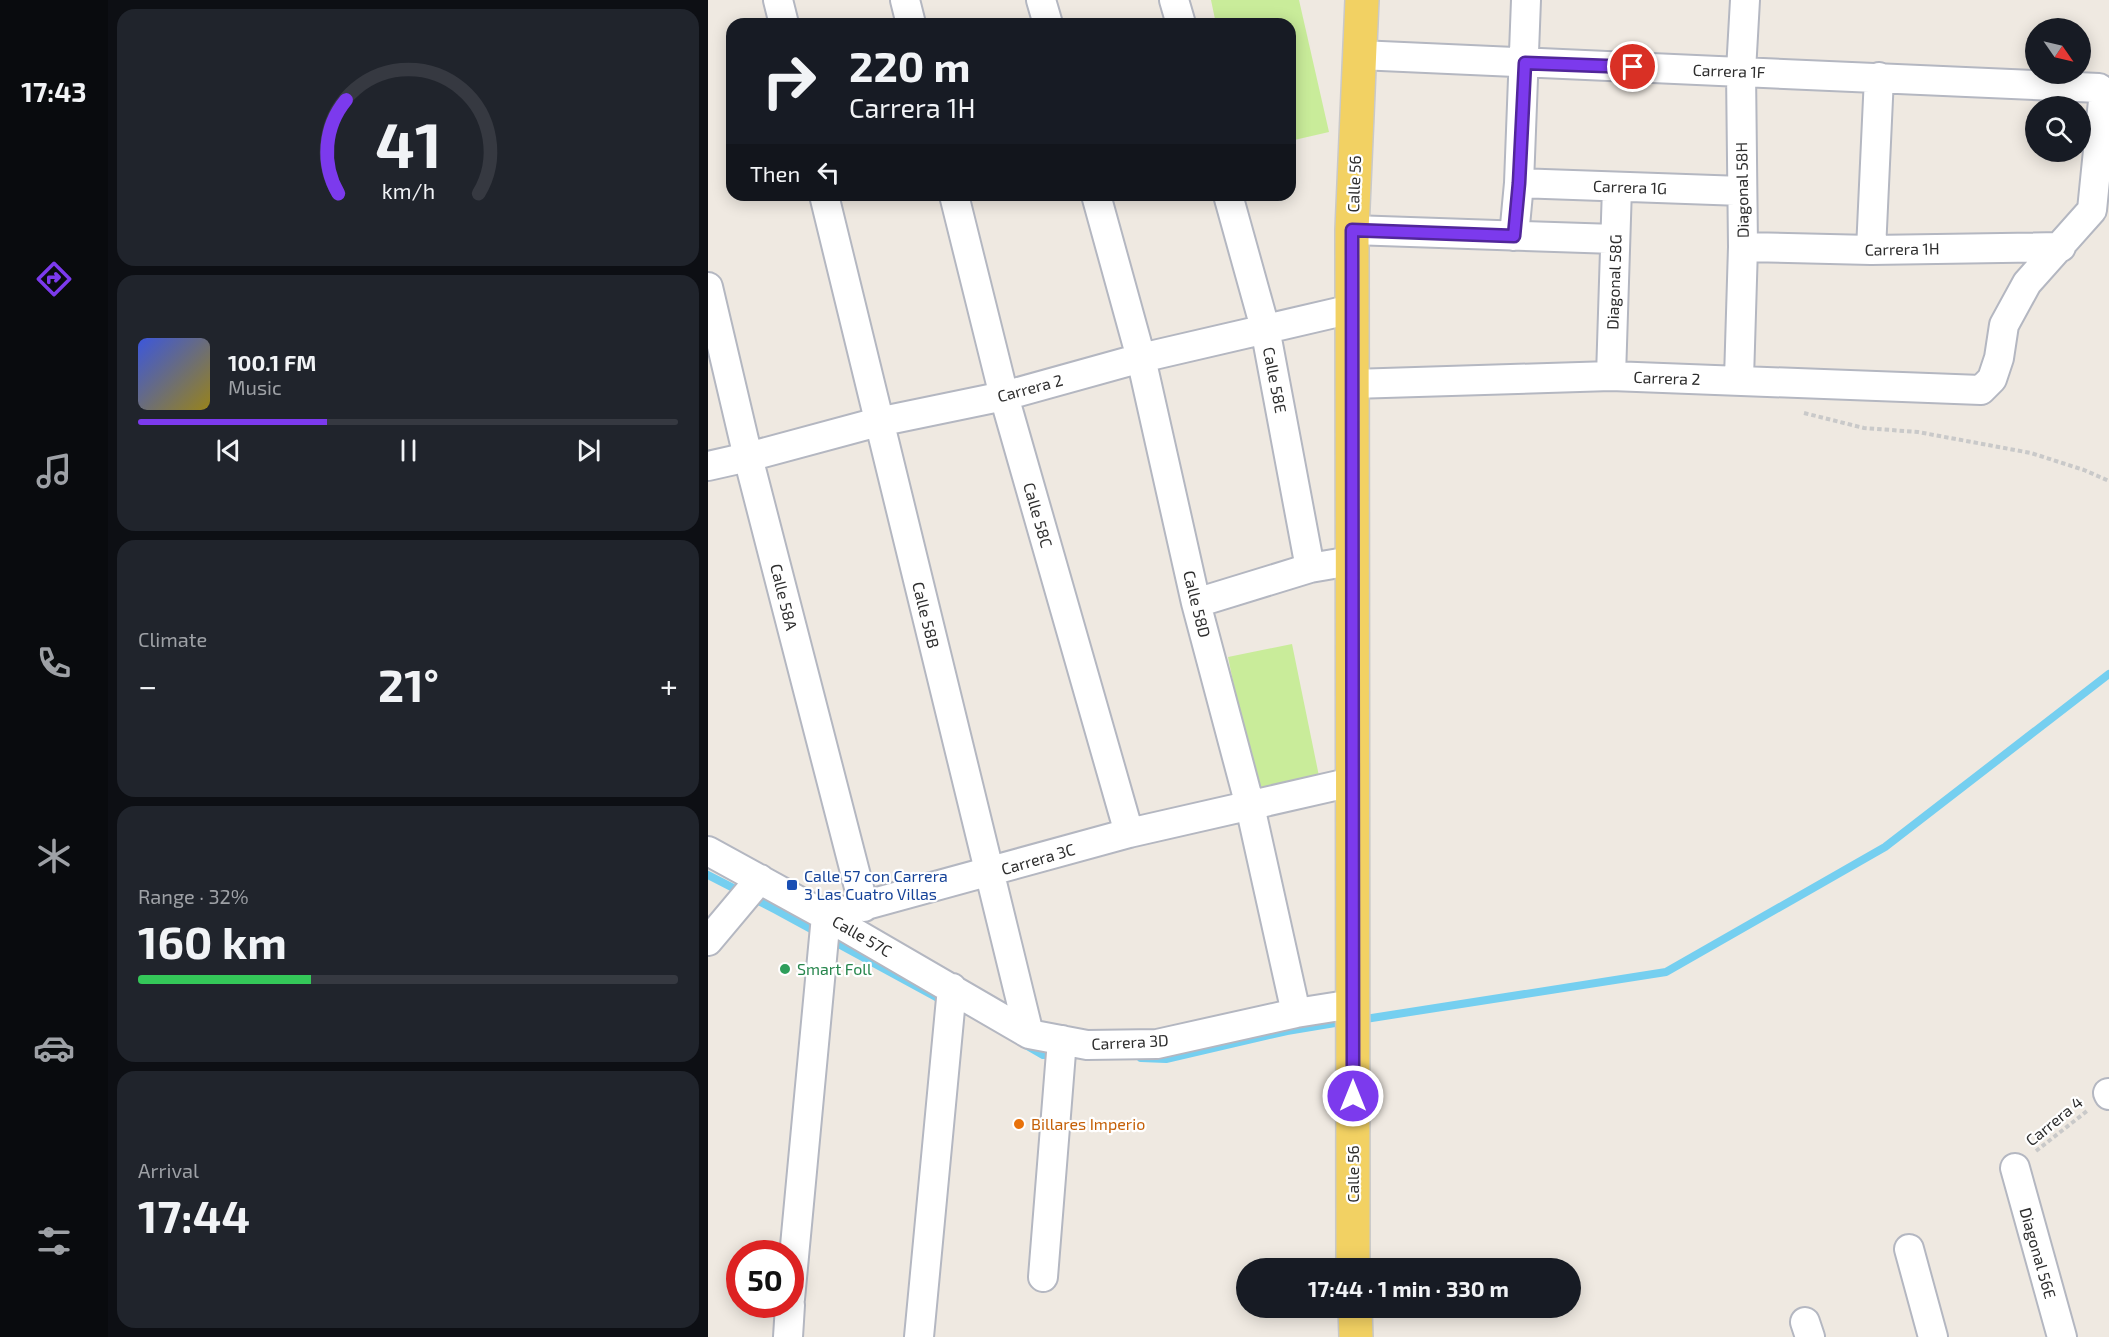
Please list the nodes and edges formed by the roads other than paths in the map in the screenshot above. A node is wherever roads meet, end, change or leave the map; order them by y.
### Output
1 (778, 0) edge
2 (905, 0) edge
3 (1041, 0) edge
4 (1174, 0) edge
5 (1362, 0) edge
6 (1526, 0) edge
7 (1744, 0) edge
8 (782, 18) edge
9 (910, 18) edge
10 (1046, 18) edge
11 (1179, 18) edge
12 (1359, 55) junction
13 (1525, 63) junction
14 (1741, 72) junction
15 (1880, 77) junction
16 (1519, 183) junction
17 (1617, 187) junction
18 (1742, 191) junction
19 (825, 201) edge
20 (955, 201) edge
21 (1098, 201) edge
22 (1230, 201) edge
23 (1352, 230) junction
24 (1514, 236) junction
25 (1615, 240) junction
26 (1743, 247) junction
27 (2061, 247) junction
28 (1871, 250) junction
29 (708, 287) edge
30 (1352, 309) junction
31 (1265, 328) junction
32 (1141, 358) junction
33 (1611, 376) junction
34 (1739, 380) junction
35 (1352, 384) junction
36 (1004, 396) junction
37 (878, 423) junction
38 (748, 457) junction
39 (708, 466) edge
40 (1352, 561) junction
41 (1310, 568) junction
42 (1196, 603) junction
43 (1352, 782) junction
44 (1250, 806) junction
45 (1129, 833) junction
46 (708, 851) edge
47 (991, 872) junction
48 (760, 879) junction
49 (864, 907) junction
50 (826, 916) junction
51 (708, 941) edge
52 (952, 988) junction
53 (1353, 1004) junction
54 (1296, 1013) junction
55 (1029, 1034) junction
56 (1062, 1040) junction
57 (2015, 1168) road end
58 (796, 1240) edge
59 (1909, 1249) dead end
60 (1353, 1258) edge
61 (1043, 1277) dead end
62 (789, 1318) edge
63 (1355, 1318) edge
64 (788, 1337) edge
65 (919, 1337) edge
66 (1356, 1337) edge
67 (1933, 1337) edge
68 (2062, 1337) edge

1 - 8 street
2 - 9 street
3 - 10 street
4 - 11 street
5 - 12 main road, Calle 56
6 - 13 street
7 - 14 street, Diagonal 58H
12 - 13 street, Carrera 1F
12 - 23 main road, Calle 56
13 - 14 street, Carrera 1F
13 - 16 street
14 - 15 street, Carrera 1F
14 - 18 street, Diagonal 58H
15 - 27 street, Carrera 1F
15 - 28 street
16 - 17 street, Carrera 1G
16 - 24 street
17 - 18 street, Carrera 1G
17 - 25 street, Diagonal 58G
18 - 26 street, Diagonal 58H
19 - 37 street, Calle 58B
20 - 36 street, Calle 58C
21 - 32 street, Calle 58D
22 - 31 street, Calle 58E
23 - 24 street
23 - 30 main road, Calle 56
24 - 25 street
25 - 33 street, Diagonal 58G
26 - 28 street, Carrera 1H
26 - 34 street, Diagonal 58H
27 - 28 street, Carrera 1H
27 - 34 street, Carrera 2
29 - 38 street, Calle 58A
30 - 31 street, Carrera 2
30 - 35 main road, Calle 56
31 - 32 street, Carrera 2
31 - 41 street, Calle 58E
32 - 36 street, Carrera 2
32 - 42 street, Calle 58D
33 - 34 street, Carrera 2
33 - 35 street, Carrera 2
35 - 40 main road, Calle 56
36 - 37 street, Carrera 2
36 - 45 street, Calle 58C
37 - 38 street, Carrera 2
37 - 47 street, Calle 58B
38 - 39 street, Carrera 2
38 - 49 street, Calle 58A
40 - 41 street
40 - 43 main road, Calle 56
41 - 42 street
42 - 44 street, Calle 58D
43 - 44 street, Carrera 3C
43 - 53 main road, Calle 56
44 - 45 street, Carrera 3C
44 - 54 street, Calle 58D
45 - 47 street, Carrera 3C
46 - 48 street, Calle 57C
47 - 49 street, Carrera 3C
47 - 55 street, Calle 58B
48 - 50 street, Calle 57C
48 - 51 street
49 - 50 street, Carrera 3C
50 - 52 street, Calle 57C
50 - 58 street
52 - 55 street, Carrera 3D
52 - 65 street
53 - 54 street, Carrera 3D
53 - 60 main road, Calle 56
54 - 56 street, Carrera 3D
55 - 56 street, Carrera 3D
56 - 61 street
57 - 68 street, Diagonal 56E
59 - 67 street
62 - 64 street
63 - 66 main road

